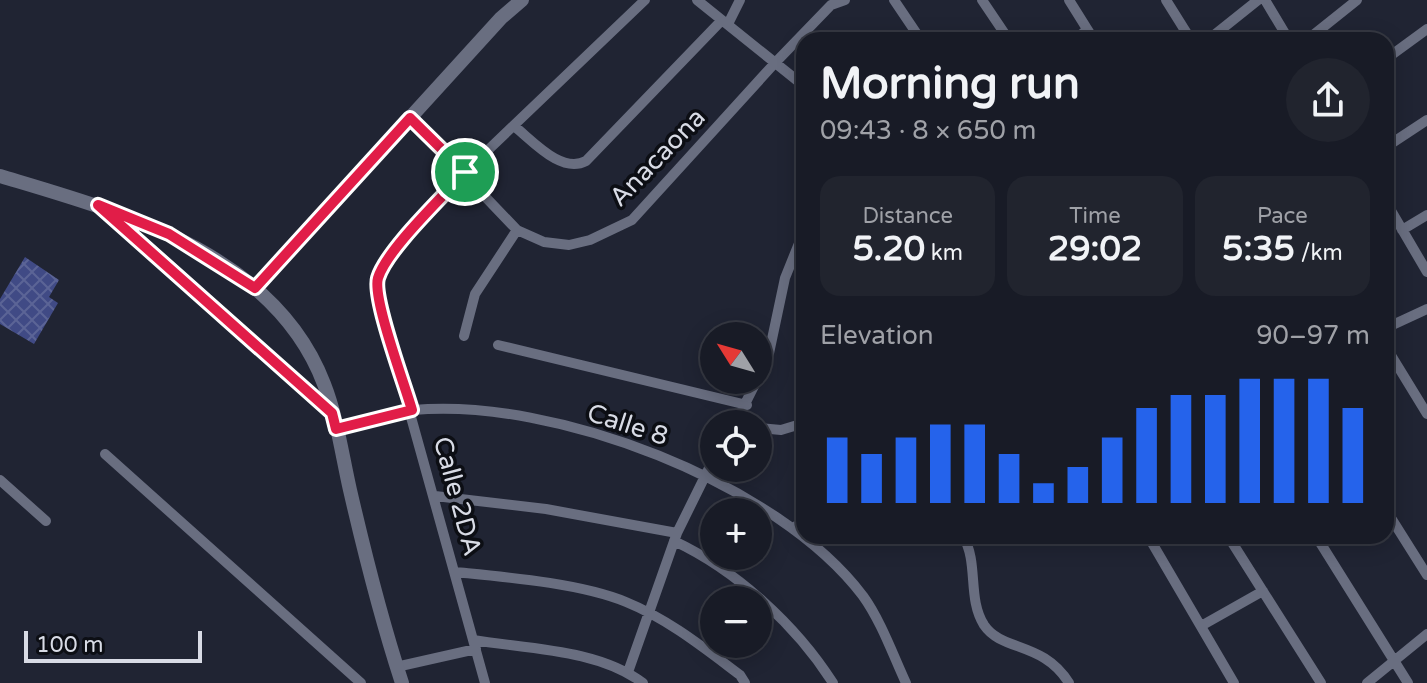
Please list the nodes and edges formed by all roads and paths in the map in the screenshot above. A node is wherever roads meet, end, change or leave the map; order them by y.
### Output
1 (645, 0) edge
2 (697, 0) edge
3 (740, 0) edge
4 (845, 0) edge
5 (894, 0) edge
6 (982, 0) edge
7 (1069, 0) edge
8 (1166, 0) edge
9 (1258, 0) edge
10 (1265, 0) edge
11 (1357, 0) edge
12 (517, 1) edge
13 (725, 22) junction
14 (1427, 29) edge
15 (1087, 30) joint
16 (805, 32) edge
17 (916, 32) edge
18 (1004, 32) edge
19 (1084, 32) edge
20 (1186, 32) edge
21 (1218, 32) edge
22 (1284, 32) edge
23 (1317, 32) edge
24 (796, 41) edge
25 (1394, 53) edge
26 (774, 64) junction
27 (796, 80) edge
28 (410, 118) junction
29 (1427, 120) edge
30 (514, 126) junction
31 (1394, 142) edge
32 (465, 172) junction
33 (0, 176) edge
34 (98, 205) junction
35 (1427, 215) edge
36 (1394, 216) edge
37 (517, 230) junction
38 (1402, 230) junction
39 (796, 251) edge
40 (1427, 272) edge
41 (255, 288) junction
42 (1427, 309) edge
43 (1394, 324) edge
44 (464, 336) dead end
45 (498, 345) dead end
46 (1394, 360) edge
47 (747, 405) junction
48 (412, 410) junction
49 (744, 410) edge
50 (332, 413) junction
51 (1427, 414) edge
52 (796, 425) edge
53 (336, 429) junction
54 (772, 429) edge
55 (105, 454) dead end
56 (700, 472) edge
57 (0, 480) edge
58 (700, 482) edge
59 (719, 482) edge
60 (435, 496) junction
61 (46, 521) dead end
62 (1394, 523) edge
63 (796, 526) edge
64 (793, 529) junction
65 (796, 532) edge
66 (675, 537) junction
67 (808, 544) edge
68 (966, 544) edge
69 (1153, 544) edge
70 (1233, 544) edge
71 (1321, 544) edge
72 (455, 572) junction
73 (1427, 575) edge
74 (1263, 591) junction
75 (649, 614) junction
76 (1201, 626) junction
77 (1427, 634) edge
78 (475, 644) junction
79 (1394, 661) junction
80 (396, 667) junction
81 (628, 672) junction
82 (361, 683) edge
83 (402, 683) edge
84 (485, 683) edge
85 (643, 683) edge
86 (745, 683) edge
87 (833, 683) edge
88 (906, 683) edge
89 (1069, 683) edge
90 (1234, 683) edge
91 (1321, 683) edge
92 (1367, 683) edge
93 (1408, 683) edge

1 - 30 street, Calle 2DA
2 - 13 street
3 - 13 street
4 - 16 street, Anacaona
5 - 17 street
6 - 18 street
7 - 15 street
8 - 20 street
9 - 21 street
10 - 22 street
11 - 23 street
12 - 28 main road
13 - 26 street
13 - 30 street
14 - 25 street
15 - 19 street
24 - 26 street, Anacaona
26 - 27 street
26 - 37 street, Anacaona
28 - 32 street, Anacaona
28 - 41 main road
29 - 31 street
30 - 32 street, Calle 2DA
32 - 37 street, Anacaona
32 - 48 street, Calle 2DA
33 - 34 main road
34 - 41 main road
34 - 50 main road
35 - 38 street
36 - 38 street
37 - 44 street
38 - 40 street
39 - 47 street
41 - 50 main road
42 - 43 street
45 - 47 street
46 - 51 street
47 - 49 street
48 - 53 street, Calle 8
48 - 56 street, Calle 8
48 - 60 street, Calle 2DA
50 - 53 main road
52 - 54 street
53 - 80 main road
55 - 82 street
57 - 61 street
58 - 66 street
59 - 64 street, Calle 8
60 - 66 street
60 - 72 street, Calle 2DA
62 - 73 street
63 - 64 street
64 - 65 street, Calle 8
66 - 75 street
66 - 87 street
67 - 88 street, Calle 8
68 - 89 street
69 - 76 street
70 - 74 street
71 - 79 street
72 - 75 street
72 - 78 street, Calle 2DA
74 - 76 street
74 - 91 street
75 - 81 street
75 - 86 street
76 - 90 street
77 - 79 street
78 - 80 street
78 - 81 street
78 - 84 street, Calle 2DA
79 - 92 street
79 - 93 street
80 - 83 main road
81 - 85 street

